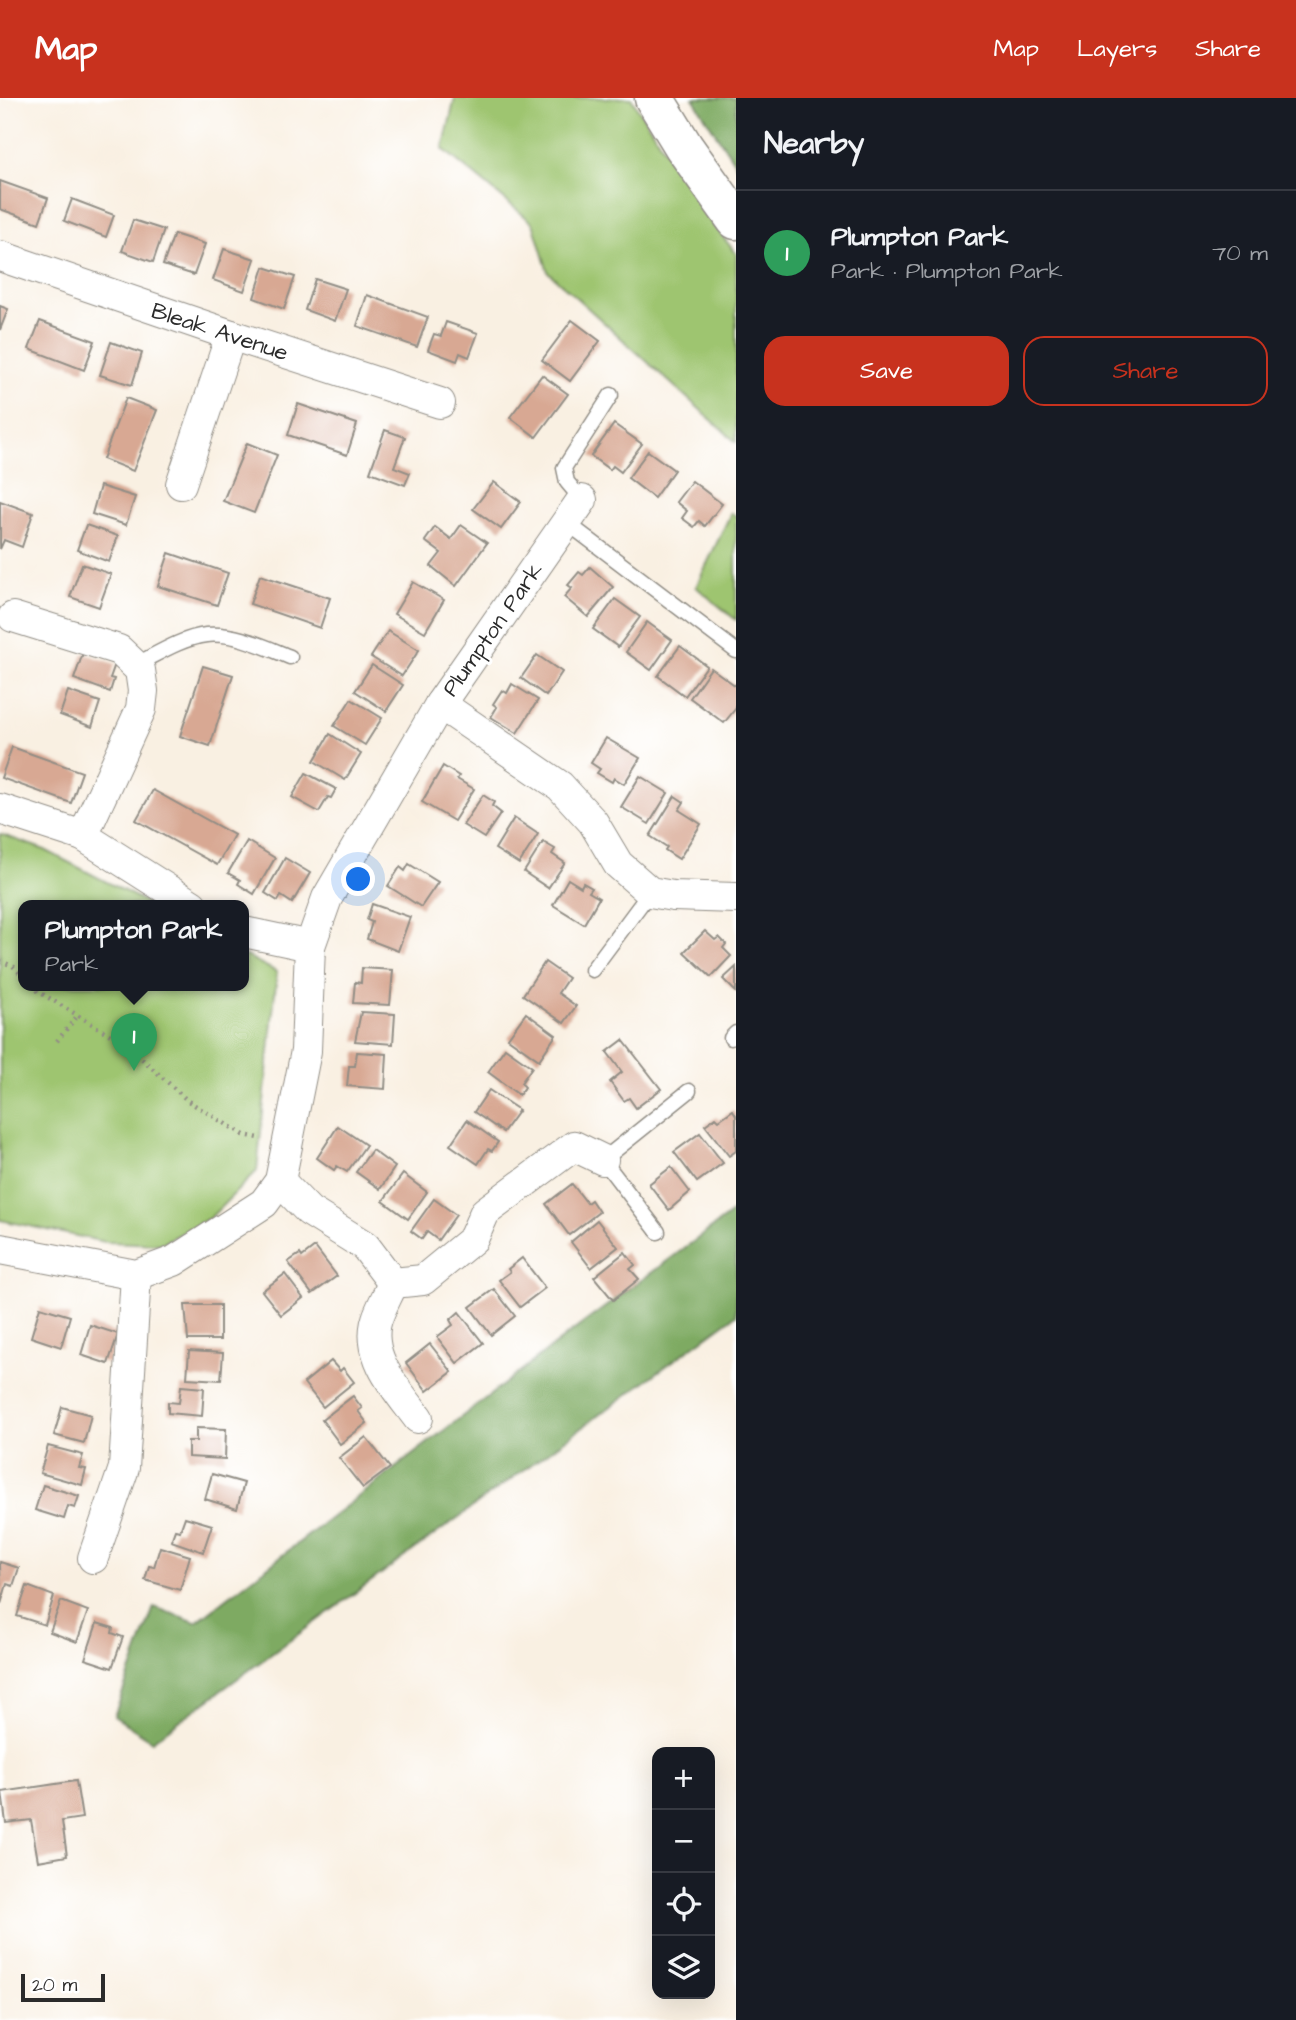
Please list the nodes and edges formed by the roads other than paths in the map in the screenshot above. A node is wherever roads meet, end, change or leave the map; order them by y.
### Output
1 (654, 98) edge
2 (736, 220) edge
3 (0, 256) edge
4 (231, 335) junction
5 (611, 395) dead end
6 (440, 403) dead end
7 (181, 484) dead end
8 (574, 511) junction
9 (8, 613) dead end
10 (736, 651) edge
11 (290, 657) dead end
12 (135, 664) junction
13 (440, 704) junction
14 (0, 809) edge
15 (83, 836) junction
16 (650, 892) junction
17 (736, 898) edge
18 (184, 900) edge
19 (249, 933) edge
20 (310, 946) junction
21 (592, 970) dead end
22 (689, 1091) dead end
23 (603, 1160) junction
24 (280, 1181) junction
25 (658, 1232) dead end
26 (0, 1249) edge
27 (136, 1275) junction
28 (393, 1283) junction
29 (418, 1418) dead end
30 (93, 1558) dead end

1 - 2 highway
3 - 4 street, Bleak Avenue
4 - 6 street, Bleak Avenue
4 - 7 street
5 - 8 lane
8 - 10 lane
8 - 13 street, Plumpton Park
9 - 12 street
11 - 12 lane
12 - 15 street
13 - 16 street
13 - 20 street, Plumpton Park
14 - 15 street
15 - 18 street
16 - 17 street
16 - 21 lane
19 - 20 street
20 - 24 street, Plumpton Park
22 - 23 lane
23 - 25 lane
23 - 28 street
24 - 27 street, Plumpton Park
24 - 28 street
26 - 27 street
27 - 30 street
28 - 29 street

